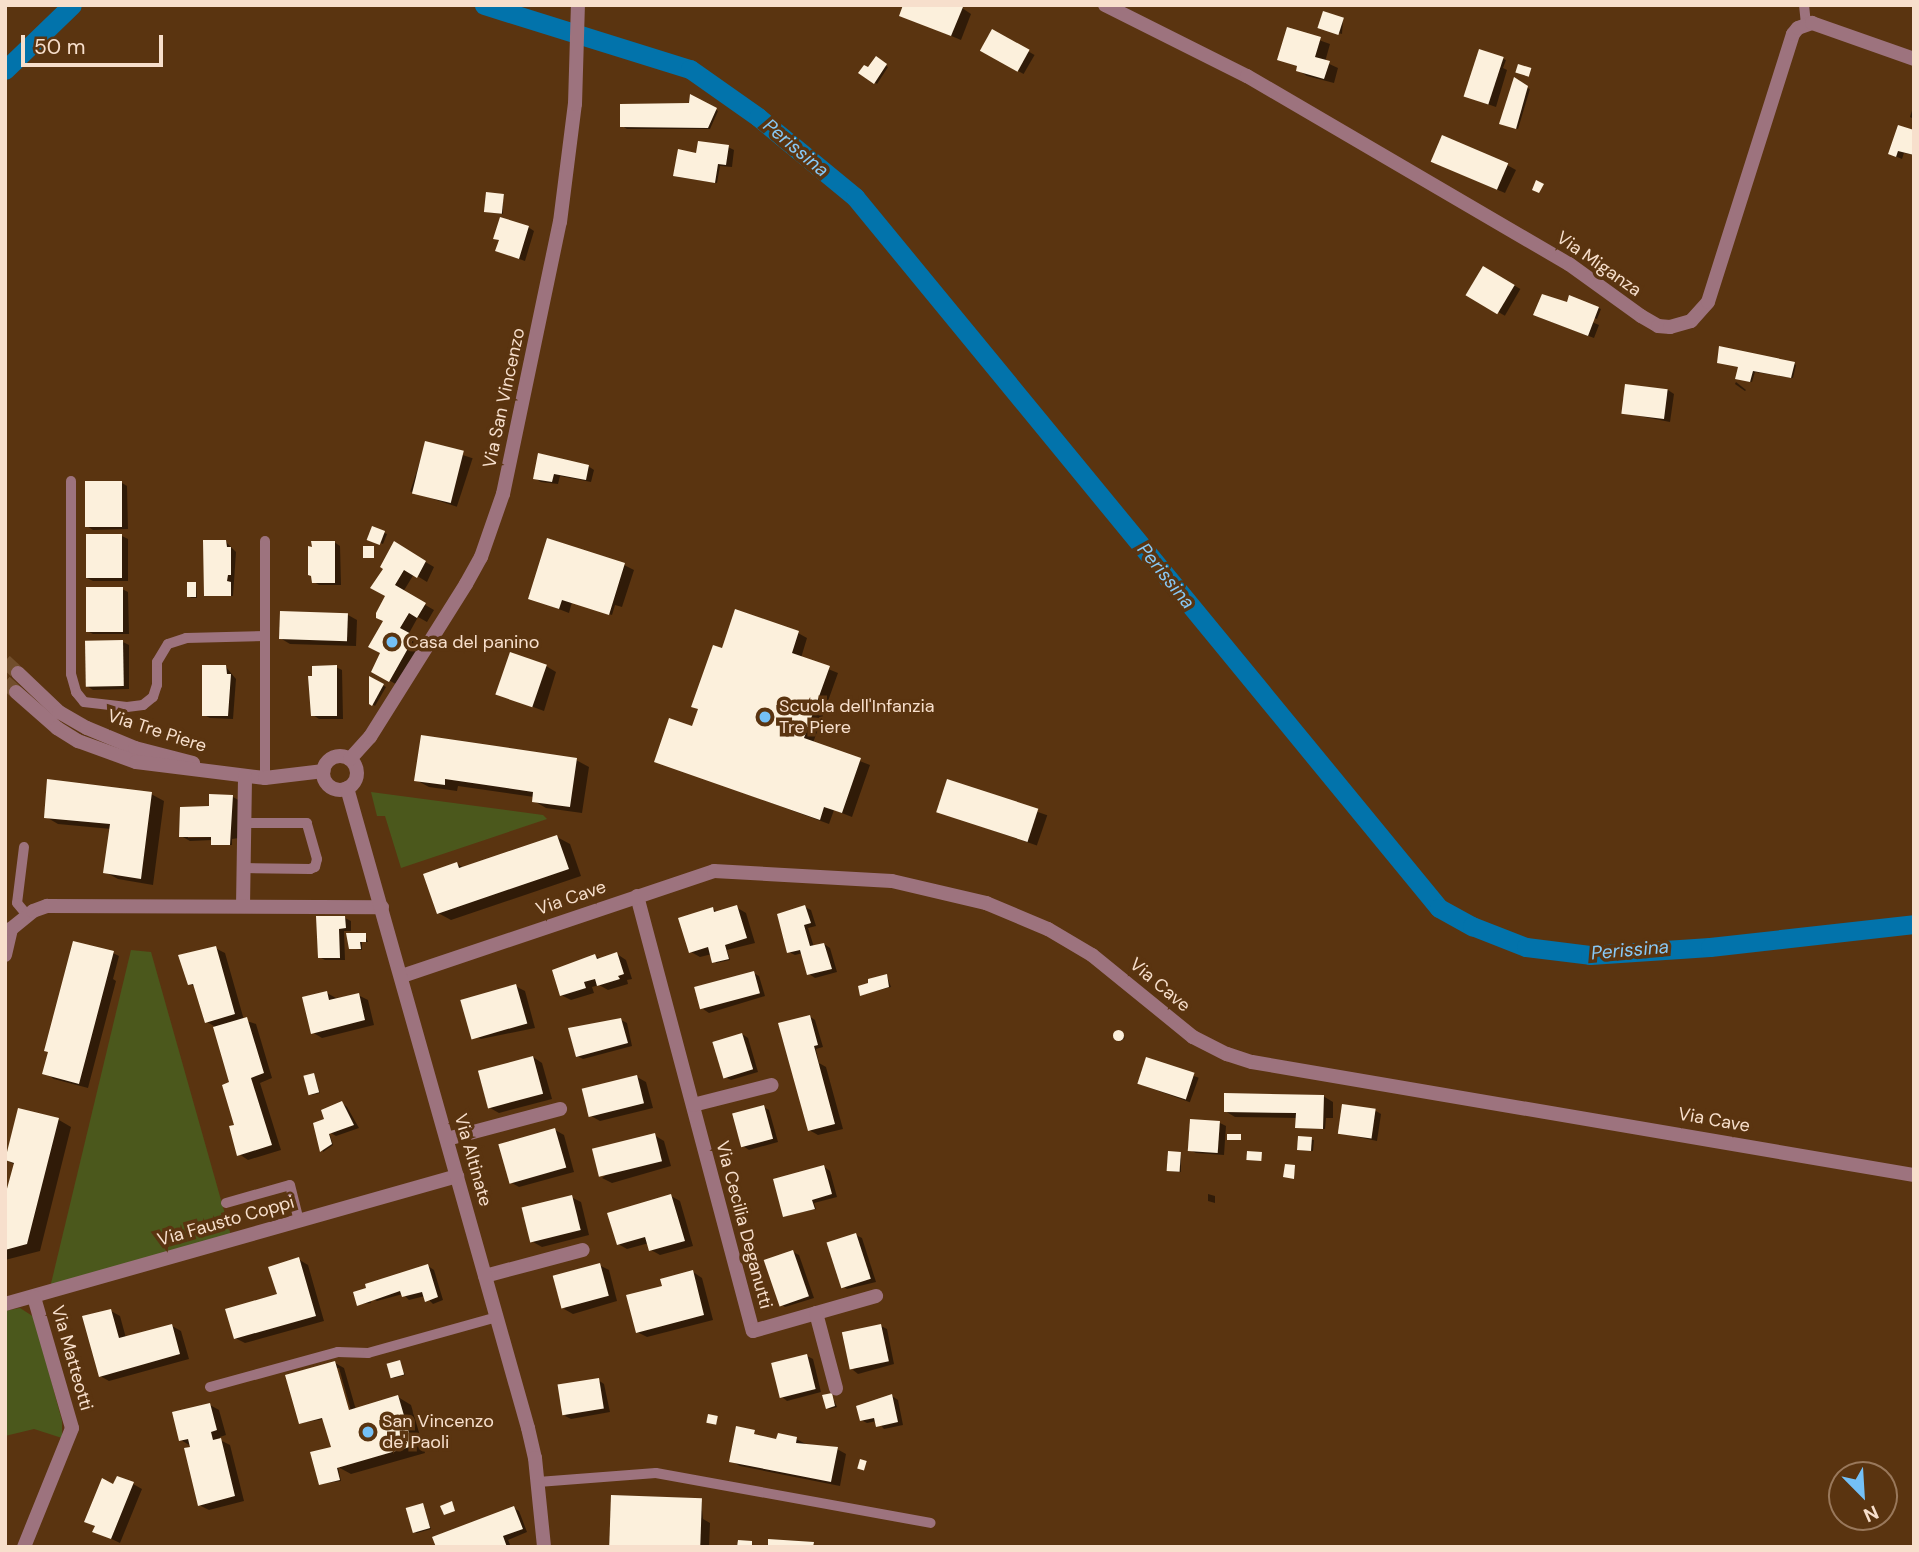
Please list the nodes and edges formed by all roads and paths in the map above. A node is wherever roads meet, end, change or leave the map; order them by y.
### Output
1 (1105, 5) edge
2 (1804, 5) edge
3 (578, 11) edge
4 (1806, 24) junction
5 (1914, 59) edge
6 (71, 481) dead end
7 (265, 541) dead end
8 (265, 636) junction
9 (18, 673) tunnel mouth
10 (16, 692) tunnel mouth
11 (350, 759) junction
12 (324, 771) junction
13 (221, 772) junction
14 (245, 776) junction
15 (265, 778) junction
16 (347, 788) junction
17 (243, 823) junction
18 (24, 847) dead end
19 (243, 868) junction
20 (637, 896) junction
21 (243, 906) junction
22 (382, 907) junction
23 (27, 915) junction
24 (5, 955) edge
25 (402, 976) junction
26 (772, 1085) dead end
27 (692, 1105) junction
28 (560, 1110) dead end
29 (447, 1139) junction
30 (1914, 1175) edge
31 (457, 1177) junction
32 (226, 1203) dead end
33 (299, 1220) junction
34 (583, 1250) dead end
35 (485, 1276) junction
36 (876, 1296) dead end
37 (34, 1297) junction
38 (5, 1304) edge
39 (816, 1313) junction
40 (497, 1317) junction
41 (210, 1387) dead end
42 (836, 1388) dead end
43 (538, 1482) junction
44 (930, 1523) dead end
45 (24, 1547) edge
46 (544, 1547) edge

1 - 4 street, Via Miganza
2 - 4 lane
3 - 11 street, Via San Vincenzo
4 - 5 street
6 - 8 lane
7 - 8 lane
8 - 15 lane
9 - 13 street, Via Tre Piere
10 - 13 street
11 - 12 street
11 - 16 street
12 - 15 street
12 - 16 street
13 - 14 street
14 - 15 street
14 - 17 street
16 - 22 street, Via Altinate
17 - 19 street
17 - 19 lane
18 - 23 lane
19 - 21 street
20 - 25 street, Via Cave
20 - 27 street, Via Cecilia Deganutti
20 - 30 street, Via Cave
21 - 22 street
21 - 23 street
22 - 25 street, Via Altinate
23 - 24 street
25 - 29 street, Via Altinate
26 - 27 street
27 - 39 street, Via Cecilia Deganutti
28 - 29 street
29 - 31 street, Via Altinate
31 - 33 street, Via Fausto Coppi
31 - 35 street, Via Altinate
32 - 33 lane
33 - 37 street, Via Fausto Coppi
34 - 35 street
35 - 40 street, Via Altinate
36 - 39 street, Via Cecilia Deganutti
37 - 38 street, Via Fausto Coppi
37 - 45 street, Via Matteotti
39 - 42 street
40 - 41 lane
40 - 43 street, Via Altinate
43 - 44 lane
43 - 46 street, Via Altinate

